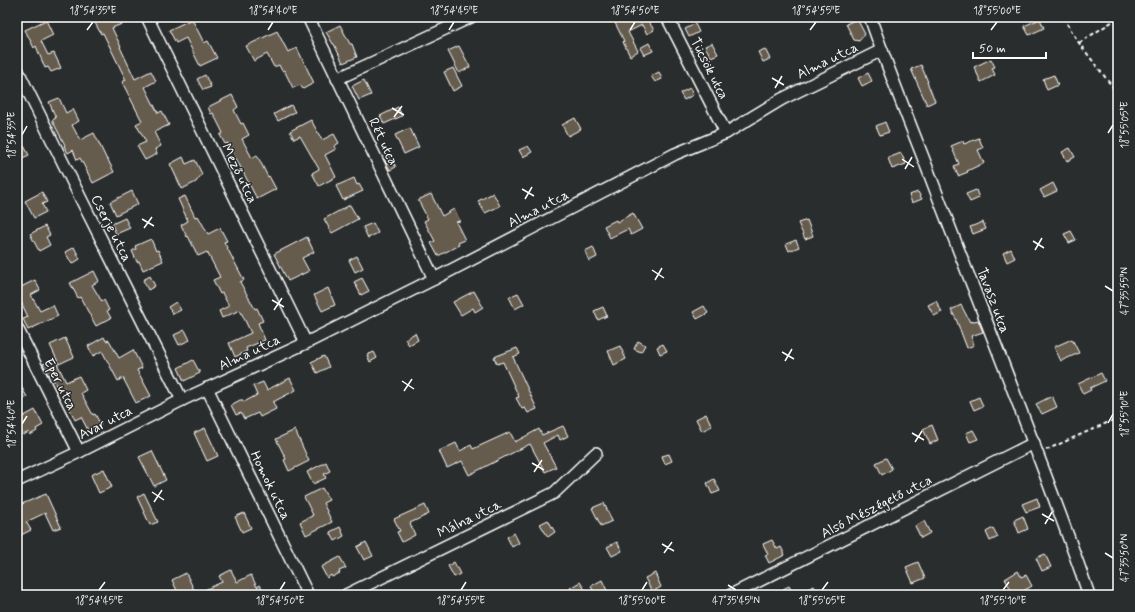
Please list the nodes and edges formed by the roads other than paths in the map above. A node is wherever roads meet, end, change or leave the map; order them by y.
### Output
1 (147, 17) edge
2 (308, 17) edge
3 (471, 17) edge
4 (667, 17) edge
5 (870, 17) edge
6 (882, 50) junction
7 (17, 69) edge
8 (337, 79) junction
9 (726, 133) junction
10 (434, 278) junction
11 (17, 328) edge
12 (306, 343) junction
13 (207, 388) junction
14 (182, 400) junction
15 (1035, 448) junction
16 (79, 452) junction
17 (596, 453) dead end
18 (17, 481) edge
19 (308, 595) edge
20 (346, 595) edge
21 (731, 595) edge
22 (1089, 595) edge

1 - 12 street, Mező utca
2 - 8 street, Rét utca
3 - 8 street
4 - 9 street, Tücsök utca
5 - 6 street, Tavasz utca
6 - 9 street, Alma utca
6 - 15 street, Tavasz utca
7 - 14 street, Cserje utca
8 - 10 street, Rét utca
9 - 10 street, Alma utca
10 - 12 street, Alma utca
11 - 16 street, Eper utca
12 - 13 street, Alma utca
13 - 14 street, Avar utca
13 - 19 street, Homok utca
14 - 16 street, Avar utca
15 - 21 street, Alsó Mészégető utca
15 - 22 street, Tavasz utca
16 - 18 street, Avar utca
17 - 20 street, Málna utca

